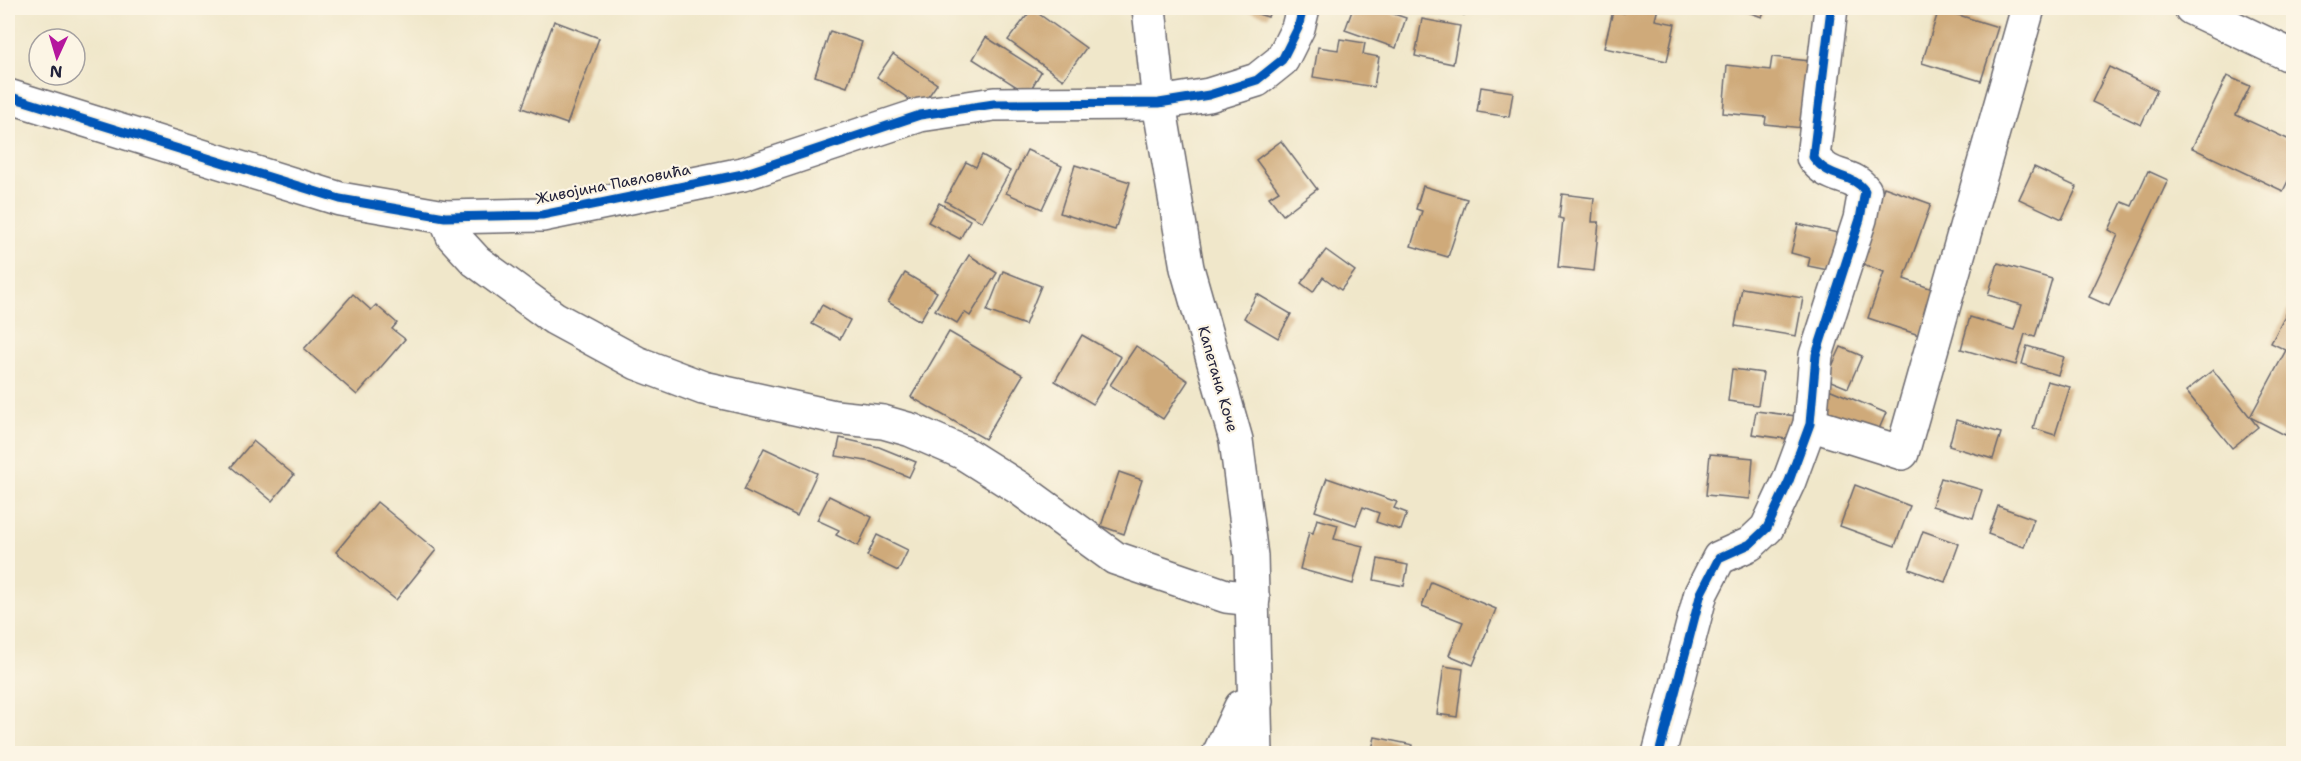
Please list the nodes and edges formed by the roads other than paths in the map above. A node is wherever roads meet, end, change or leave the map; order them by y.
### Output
1 (1149, 8) edge
2 (1303, 8) edge
3 (1831, 8) edge
4 (2028, 8) edge
5 (2191, 8) edge
6 (2294, 57) edge
7 (8, 96) edge
8 (1159, 103) junction
9 (445, 217) junction
10 (1810, 424) junction
11 (1253, 599) junction
12 (1256, 701) junction
13 (1219, 753) edge
14 (1256, 753) edge
15 (1659, 753) edge

1 - 8 street, Капетана Коче
2 - 8 street, Живојина Павловића
3 - 10 street
4 - 10 street
5 - 6 street
7 - 9 street, Живојина Павловића
8 - 9 street, Живојина Павловића
8 - 11 street, Капетана Коче
9 - 11 street
10 - 15 street
11 - 12 street, Капетана Коче
12 - 13 street
12 - 14 street, Капетана Коче

